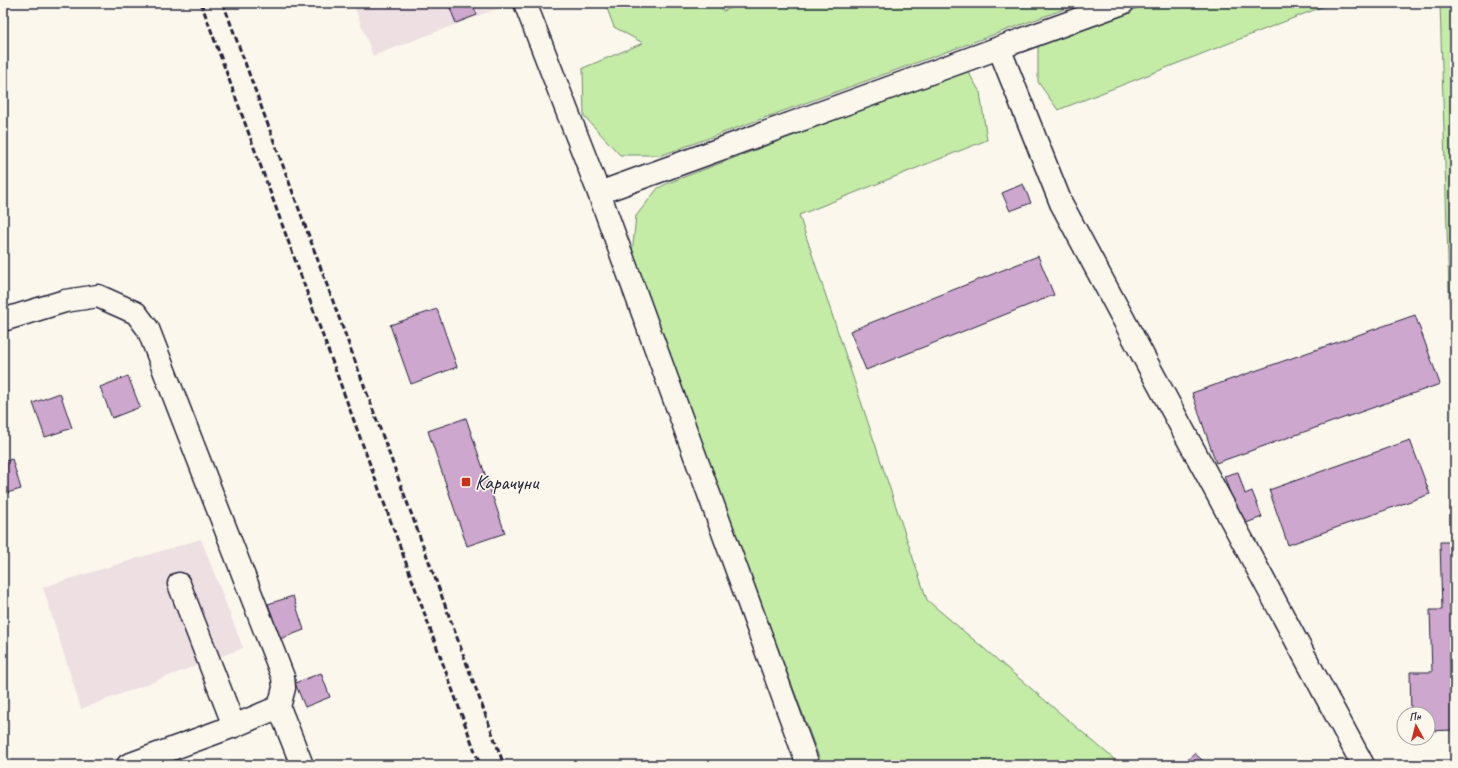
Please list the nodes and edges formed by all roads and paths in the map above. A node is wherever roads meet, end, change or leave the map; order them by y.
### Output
1 (525, 3) edge
2 (1123, 3) edge
3 (999, 48) junction
4 (599, 193) junction
5 (3, 320) edge
6 (179, 584) dead end
7 (279, 707) junction
8 (234, 726) junction
9 (128, 765) edge
10 (302, 765) edge
11 (808, 765) edge
12 (1363, 765) edge

1 - 4 street
2 - 3 street
3 - 4 street
3 - 12 street
4 - 11 street
5 - 7 street
6 - 8 street
7 - 8 street
7 - 10 street
8 - 9 street

